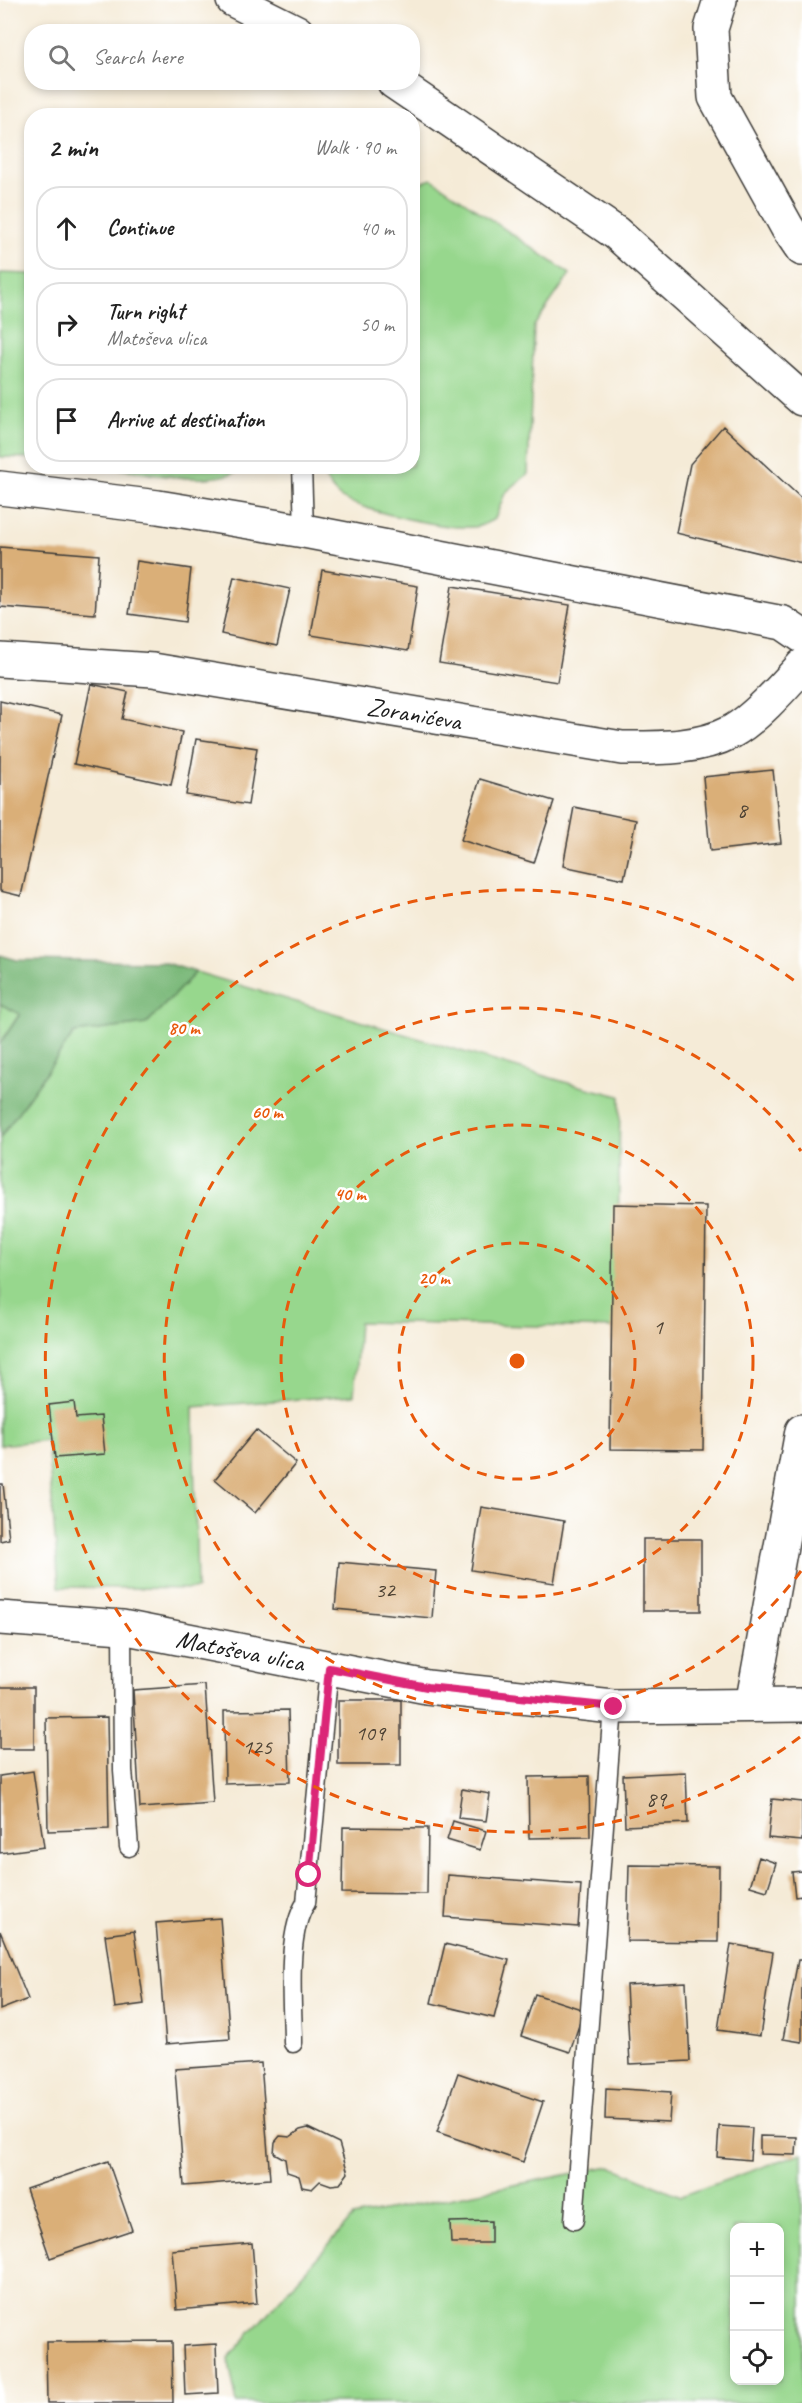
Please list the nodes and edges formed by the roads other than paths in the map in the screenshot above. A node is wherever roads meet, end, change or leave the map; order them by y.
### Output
1 (232, 0) edge
2 (720, 0) edge
3 (281, 24) edge
4 (406, 90) edge
5 (802, 249) edge
6 (802, 399) edge
7 (302, 474) edge
8 (0, 488) edge
9 (304, 531) junction
10 (793, 629) edge
11 (0, 660) edge
12 (802, 666) edge
13 (802, 1431) edge
14 (0, 1618) edge
15 (122, 1627) junction
16 (329, 1668) junction
17 (752, 1705) junction
18 (802, 1705) edge
19 (614, 1707) junction
20 (129, 1847) dead end
21 (293, 2043) dead end
22 (573, 2220) dead end

1 - 3 main road
2 - 5 main road
4 - 6 main road
7 - 9 lane
8 - 9 main road
9 - 10 main road
11 - 12 main road, Zoranićeva
13 - 17 main road
14 - 15 main road, Matoševa ulica
15 - 16 main road, Matoševa ulica
15 - 20 lane
16 - 19 main road, Matoševa ulica
16 - 21 lane
17 - 18 main road, Matoševa ulica
17 - 19 main road, Matoševa ulica
19 - 22 lane

